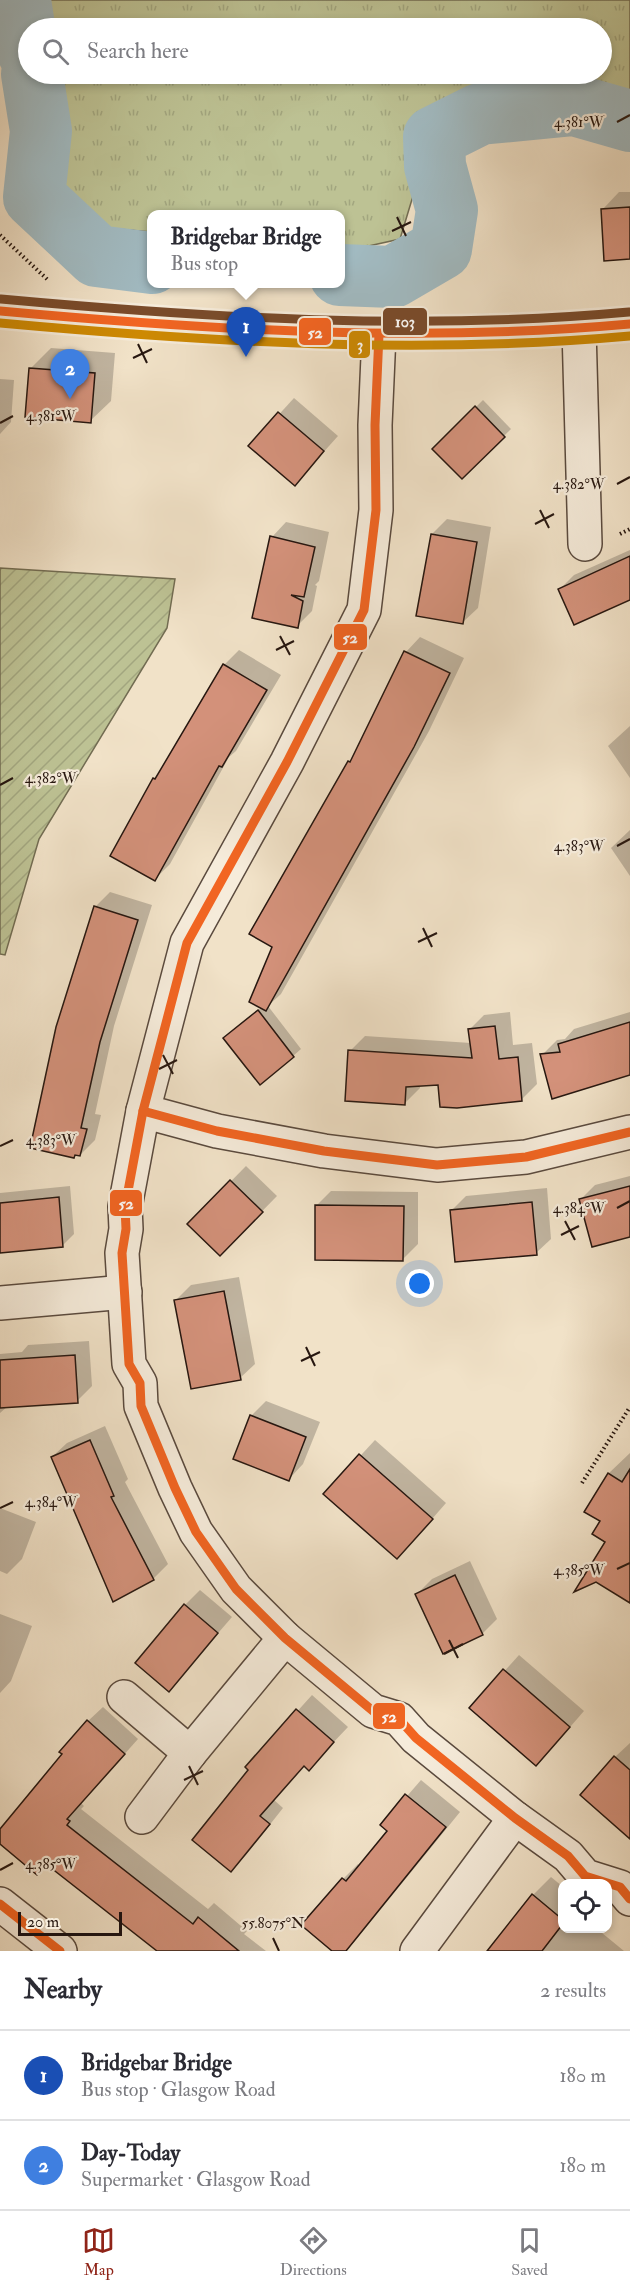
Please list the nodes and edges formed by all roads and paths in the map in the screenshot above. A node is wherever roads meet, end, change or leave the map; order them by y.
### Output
1 (0, 311) edge
2 (630, 324) edge
3 (579, 329) junction
4 (379, 334) junction
5 (585, 544) dead end
6 (143, 1112) junction
7 (630, 1132) edge
8 (125, 1292) junction
9 (0, 1303) edge
10 (630, 1407) edge
11 (582, 1483) dead end
12 (285, 1638) junction
13 (124, 1697) dead end
14 (190, 1753) junction
15 (142, 1816) dead end
16 (515, 1818) junction
17 (630, 1899) edge
18 (0, 1904) edge
19 (432, 1946) edge
20 (60, 1951) edge

1 - 4 main road
2 - 3 main road
3 - 4 main road
3 - 5 street
4 - 6 street
6 - 7 street
6 - 8 street
8 - 9 street
8 - 12 street
10 - 11 path
12 - 14 street
12 - 16 street
13 - 14 street
14 - 15 street
16 - 17 street
16 - 19 street
18 - 20 street

